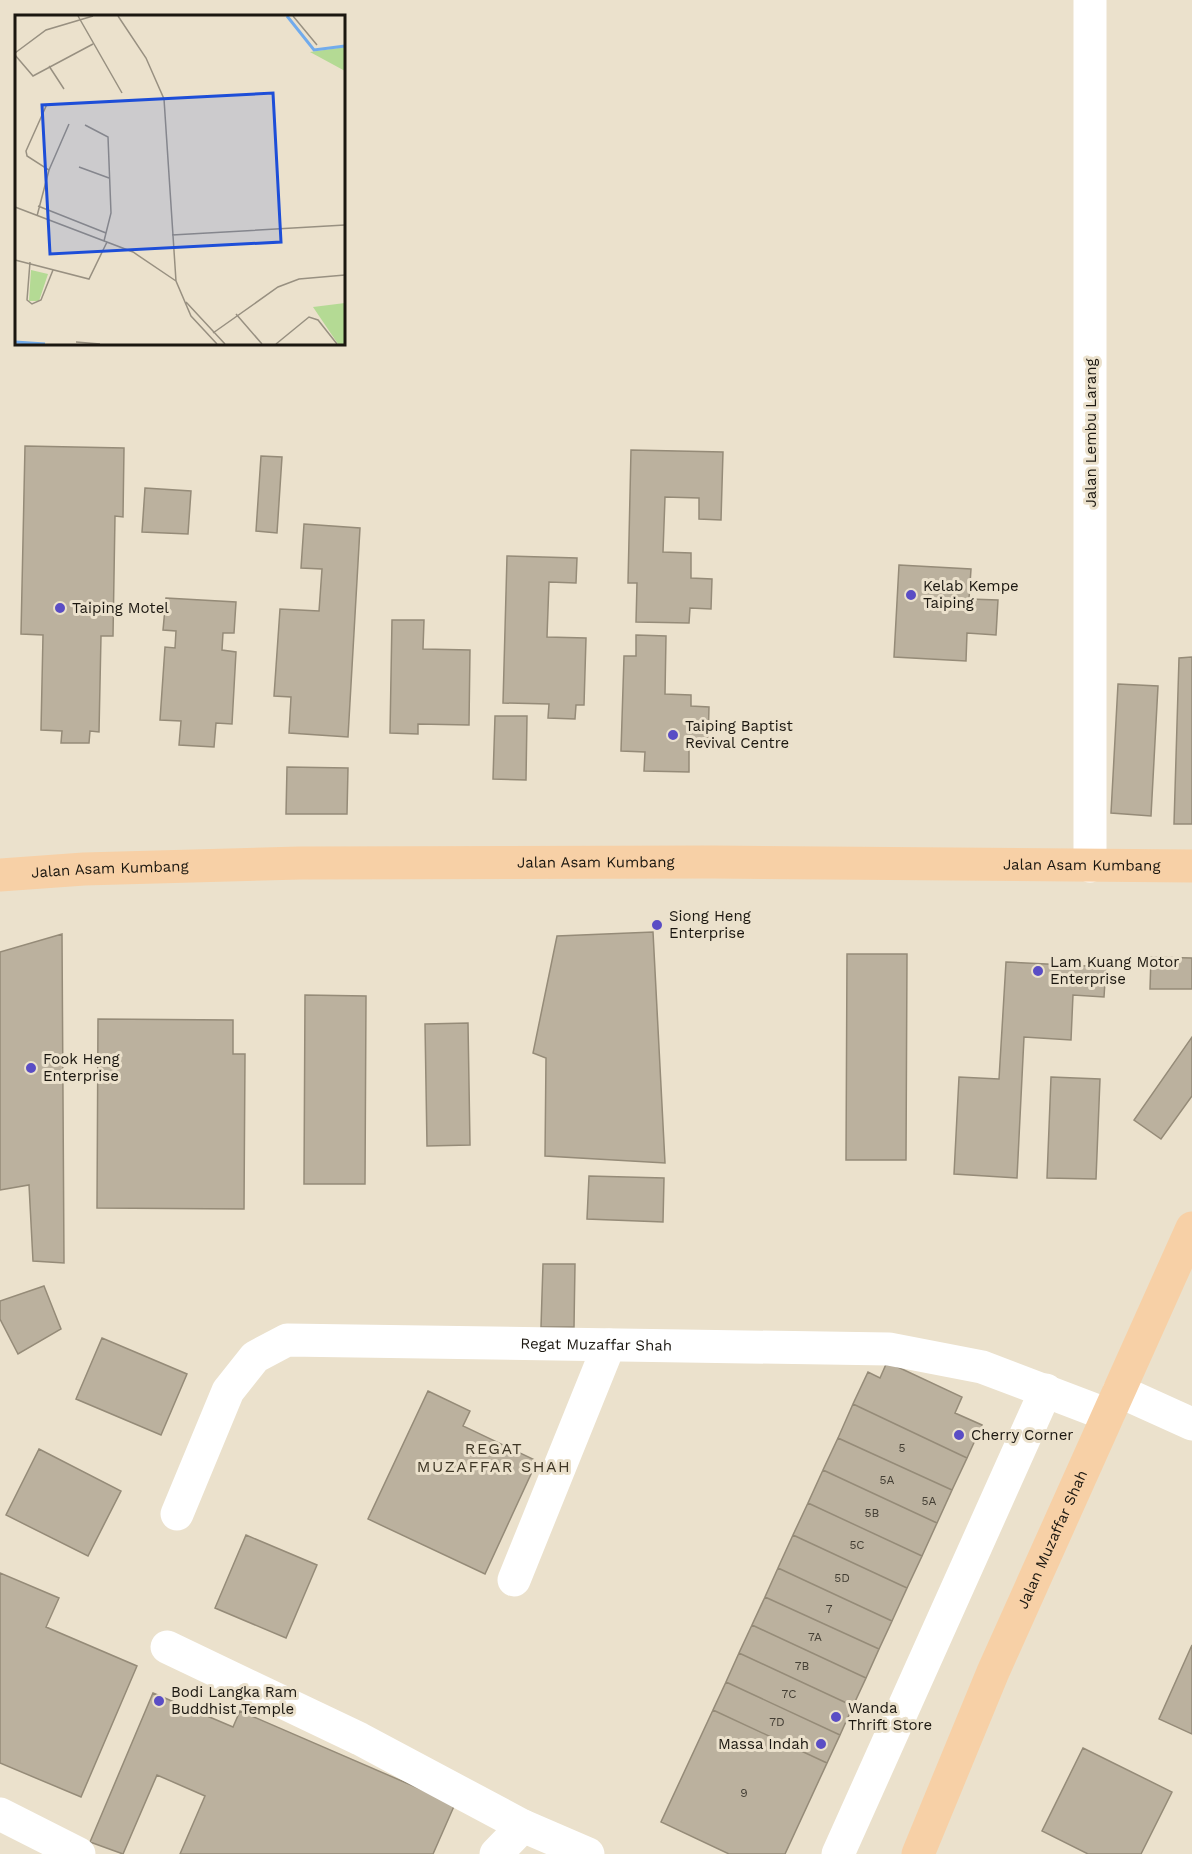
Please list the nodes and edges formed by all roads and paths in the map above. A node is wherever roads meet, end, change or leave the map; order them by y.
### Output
1 (1090, 0) edge
2 (1090, 866) junction
3 (1192, 866) edge
4 (0, 875) edge
5 (1192, 1228) edge
6 (609, 1345) junction
7 (1046, 1390) junction
8 (1114, 1403) junction
9 (1192, 1424) edge
10 (177, 1514) dead end
11 (514, 1580) dead end
12 (167, 1647) dead end
13 (0, 1814) edge
14 (523, 1826) junction
15 (79, 1854) edge
16 (496, 1854) edge
17 (588, 1854) edge
18 (838, 1854) edge
19 (918, 1854) edge

1 - 2 street, Jalan Lembu Larang
2 - 3 main road, Jalan Asam Kumbang
2 - 4 main road, Jalan Asam Kumbang
5 - 8 main road, Jalan Muzaffar Shah
6 - 7 street, Regat Muzaffar Shah
6 - 10 street, Regat Muzaffar Shah
6 - 11 street
7 - 8 street, Regat Muzaffar Shah
7 - 18 street
8 - 9 street, Regat Muzaffar Shah
8 - 19 main road, Jalan Muzaffar Shah
12 - 14 street
13 - 15 street
14 - 16 street
14 - 17 street

